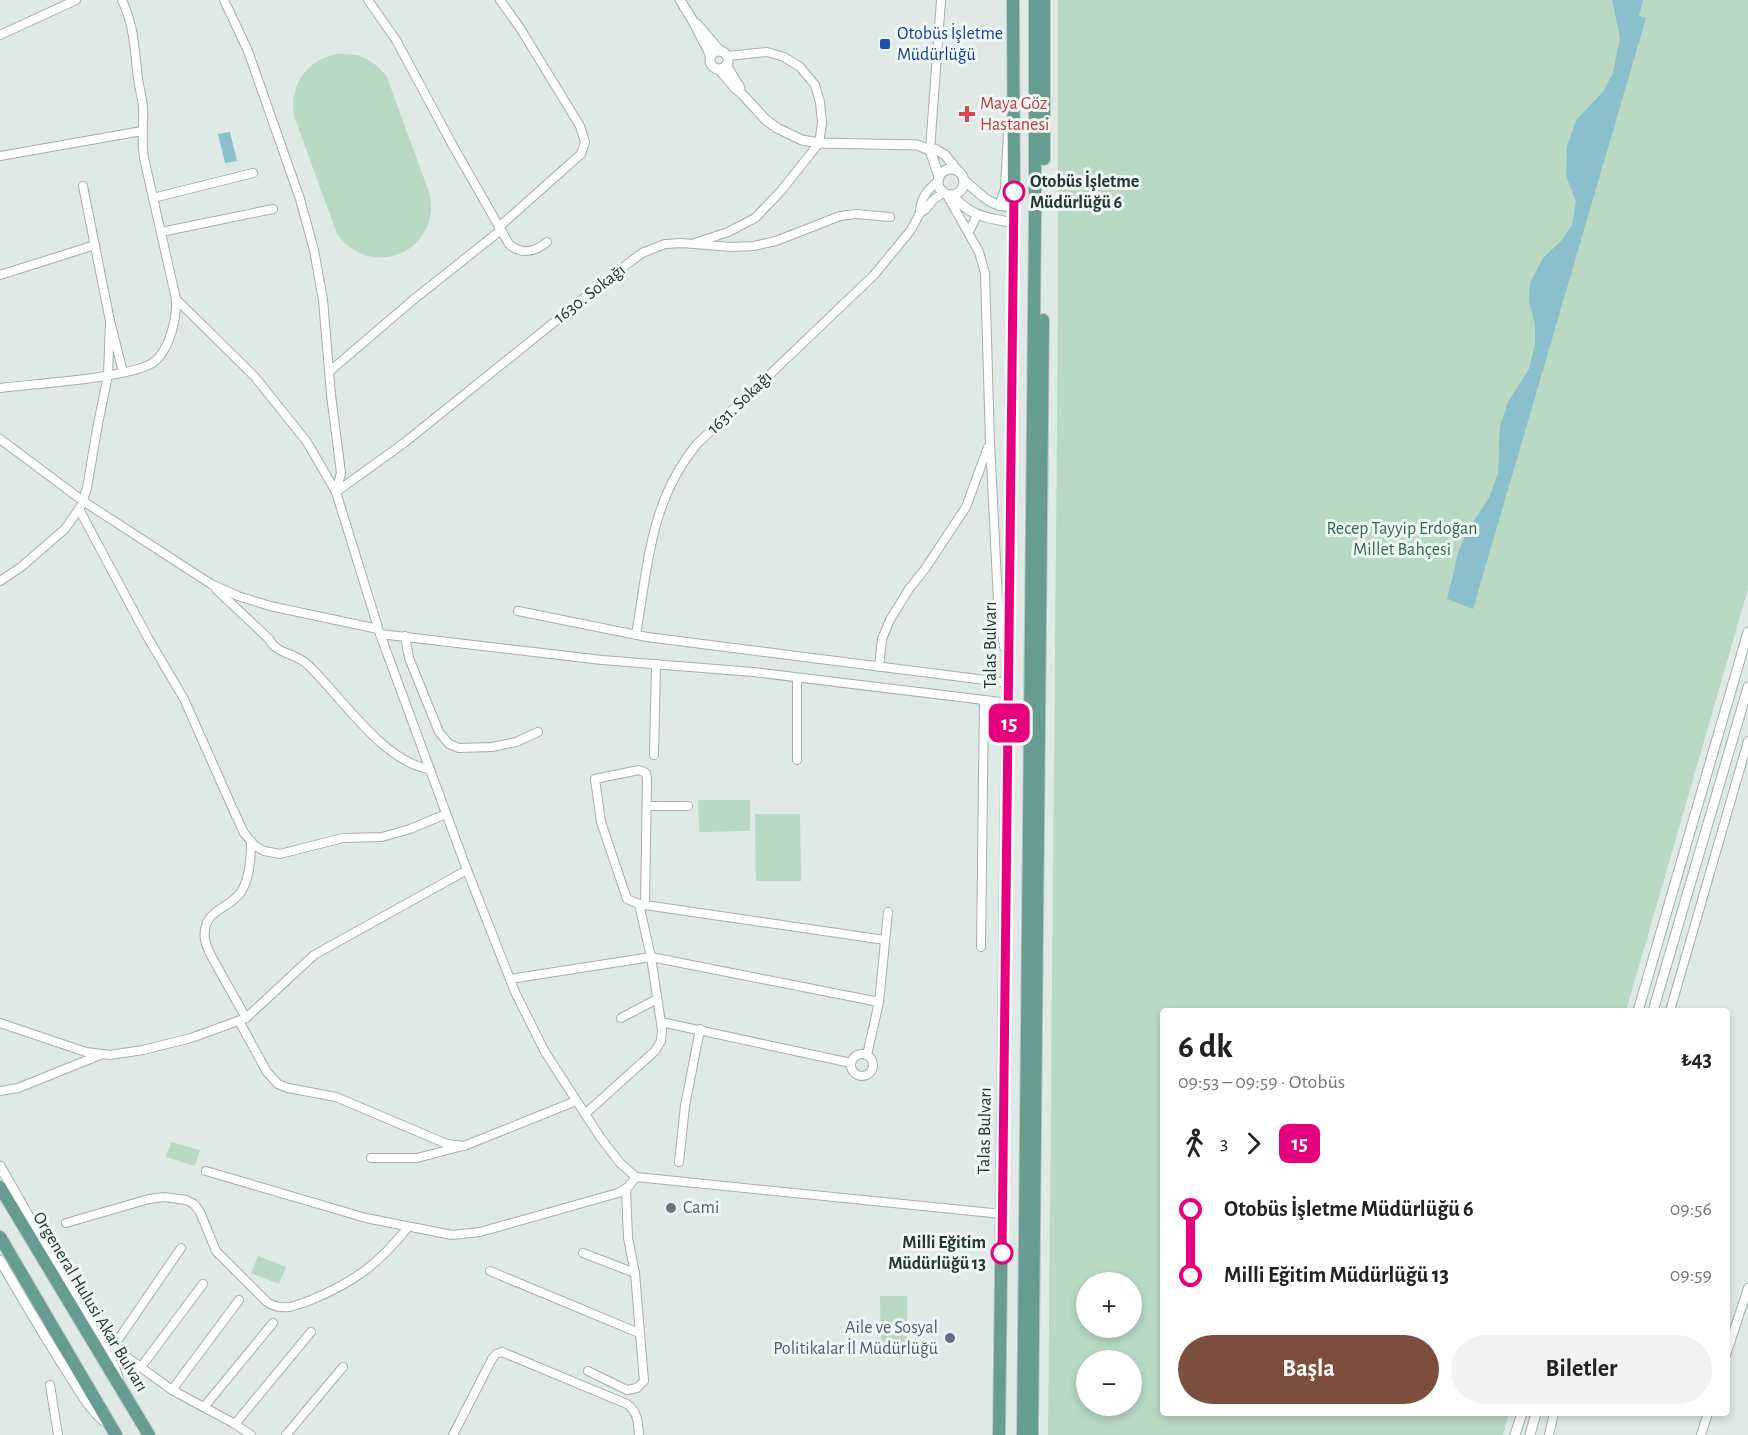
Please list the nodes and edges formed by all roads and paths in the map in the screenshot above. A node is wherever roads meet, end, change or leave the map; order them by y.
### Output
1 (76, 0) edge
2 (122, 0) edge
3 (224, 0) edge
4 (368, 0) edge
5 (500, 0) edge
6 (680, 0) edge
7 (941, 0) edge
8 (1013, 0) edge
9 (1035, 0) edge
10 (1044, 0) edge
11 (693, 21) junction
12 (0, 35) edge
13 (711, 56) junction
14 (723, 60) junction
15 (1013, 80) junction
16 (141, 131) junction
17 (819, 143) junction
18 (930, 150) junction
19 (0, 156) edge
20 (957, 170) junction
21 (253, 173) dead end
22 (938, 179) junction
23 (964, 180) junction
24 (82, 186) dead end
25 (948, 194) junction
26 (153, 198) junction
27 (999, 206) junction
28 (1014, 207) junction
29 (273, 209) dead end
30 (920, 213) junction
31 (977, 215) junction
32 (890, 217) dead end
33 (1014, 223) junction
34 (500, 228) junction
35 (161, 232) junction
36 (969, 232) junction
37 (547, 242) dead end
38 (690, 244) junction
39 (94, 245) junction
40 (0, 276) edge
41 (176, 299) junction
42 (110, 321) junction
43 (330, 371) junction
44 (123, 372) junction
45 (108, 375) junction
46 (0, 388) edge
47 (0, 439) edge
48 (990, 442) junction
49 (336, 492) junction
50 (83, 501) junction
51 (79, 510) junction
52 (0, 581) edge
53 (211, 584) junction
54 (518, 611) dead end
55 (379, 631) junction
56 (1748, 632) edge
57 (636, 635) junction
58 (405, 636) junction
59 (656, 664) junction
60 (879, 667) junction
61 (797, 678) junction
62 (1009, 683) junction
63 (1748, 687) edge
64 (984, 700) junction
65 (1009, 704) junction
66 (538, 732) dead end
67 (1748, 741) edge
68 (654, 755) dead end
69 (797, 760) dead end
70 (429, 769) junction
71 (647, 806) junction
72 (688, 806) dead end
73 (446, 814) junction
74 (251, 842) junction
75 (467, 870) junction
76 (642, 905) junction
77 (888, 912) dead end
78 (885, 939) junction
79 (981, 947) dead end
80 (651, 957) junction
81 (510, 979) junction
82 (657, 999) junction
83 (879, 1002) junction
84 (1639, 1008) edge
85 (1654, 1008) edge
86 (1671, 1008) edge
87 (621, 1018) dead end
88 (242, 1019) junction
89 (661, 1022) junction
90 (0, 1023) edge
91 (700, 1029) junction
92 (100, 1055) junction
93 (867, 1055) junction
94 (851, 1063) junction
95 (0, 1091) edge
96 (576, 1101) junction
97 (585, 1114) junction
98 (464, 1146) junction
99 (371, 1158) dead end
100 (679, 1162) dead end
101 (0, 1166) edge
102 (206, 1171) dead end
103 (636, 1177) junction
104 (0, 1187) edge
105 (626, 1189) junction
106 (1002, 1214) junction
107 (66, 1222) dead end
108 (408, 1227) junction
109 (0, 1237) edge
110 (181, 1248) dead end
111 (583, 1253) dead end
112 (0, 1260) edge
113 (490, 1271) dead end
114 (635, 1273) junction
115 (204, 1284) dead end
116 (1748, 1288) edge
117 (239, 1300) dead end
118 (273, 1323) dead end
119 (311, 1332) dead end
120 (639, 1333) junction
121 (1730, 1343) edge
122 (141, 1366) junction
123 (342, 1367) dead end
124 (588, 1371) dead end
125 (50, 1385) dead end
126 (121, 1388) junction
127 (172, 1390) junction
128 (204, 1407) junction
129 (1521, 1416) edge
130 (1535, 1416) edge
131 (1553, 1416) edge
132 (1707, 1416) edge
133 (235, 1424) junction
134 (113, 1430) edge
135 (58, 1435) edge
136 (149, 1435) edge
137 (250, 1435) edge
138 (286, 1435) edge
139 (453, 1435) edge
140 (639, 1435) edge
141 (999, 1435) edge
142 (1023, 1435) edge
143 (1032, 1435) edge
144 (1515, 1435) edge
145 (1530, 1435) edge
146 (1549, 1435) edge
147 (1701, 1435) edge

1 - 12 street
2 - 16 street
3 - 43 street
4 - 34 street
5 - 34 street
6 - 11 street
7 - 18 street
8 - 15 main road, Talas Bulvarı
9 - 142 main road
10 - 143 main road
11 - 13 street
11 - 14 street
13 - 14 street
13 - 14 street
14 - 17 street
14 - 17 street
15 - 27 street
15 - 28 main road, Talas Bulvarı
16 - 19 street
16 - 26 street
17 - 18 street
17 - 38 street
18 - 20 street
18 - 22 street
20 - 22 street
20 - 23 street
21 - 26 street
22 - 25 street
22 - 30 street, 1631. Sokağı
23 - 25 street
23 - 27 street
24 - 39 street
25 - 30 street, 1631. Sokağı
25 - 31 street
25 - 36 street
26 - 35 street
27 - 28 street
28 - 33 main road, Talas Bulvarı
29 - 35 street
30 - 57 street, 1631. Sokağı
31 - 33 street
31 - 36 street
32 - 38 street, 1630. Sokağı
33 - 62 main road, Talas Bulvarı
34 - 37 street
34 - 43 street
35 - 41 street
36 - 48 street
38 - 49 street, 1630. Sokağı
39 - 40 street
39 - 42 street
41 - 44 street
41 - 49 street
42 - 44 street
42 - 45 street
43 - 49 street
44 - 45 street
45 - 46 street
45 - 50 street
47 - 50 street
48 - 60 street
48 - 62 street
49 - 55 street
50 - 51 street
50 - 53 street
51 - 52 street
51 - 74 street
53 - 55 street
53 - 70 street
54 - 57 street
55 - 58 street
55 - 70 street
56 - 84 street
57 - 60 street
58 - 59 street
58 - 66 street
59 - 61 street
59 - 68 street
60 - 62 street
61 - 64 street
61 - 69 street
62 - 65 main road, Talas Bulvarı
63 - 85 street
64 - 65 street
64 - 79 street
65 - 106 main road, Talas Bulvarı
67 - 86 street
70 - 73 street
71 - 72 street
71 - 76 street
71 - 76 street
73 - 74 street
73 - 75 street
74 - 88 street
75 - 81 street
75 - 88 street
76 - 78 street
76 - 80 street
77 - 78 street
78 - 83 street
80 - 81 street
80 - 82 street
80 - 83 street
81 - 96 street
82 - 87 street
82 - 89 street
83 - 93 street
88 - 92 street
88 - 98 street
89 - 91 street
89 - 97 street
90 - 92 street
91 - 94 street
91 - 100 street
92 - 95 street
93 - 94 street
93 - 94 street
96 - 97 street
96 - 98 street
97 - 103 street
98 - 99 street
101 - 126 street
102 - 108 street
103 - 105 street
103 - 106 street
104 - 126 main road, Orgeneral Hulusi Akar Bulvarı
105 - 108 street
105 - 114 street
106 - 141 main road, Talas Bulvarı
107 - 108 street
109 - 134 main road
110 - 122 street
111 - 114 street
112 - 134 street
113 - 120 street
114 - 120 street
115 - 122 street
116 - 121 street
117 - 127 street
118 - 128 street
119 - 133 street
120 - 124 street
122 - 127 street
123 - 138 street
125 - 135 street
126 - 136 main road, Orgeneral Hulusi Akar Bulvarı
127 - 128 street
128 - 133 street
129 - 144 street
130 - 145 street
131 - 146 street
132 - 147 street
133 - 137 street
139 - 140 street

